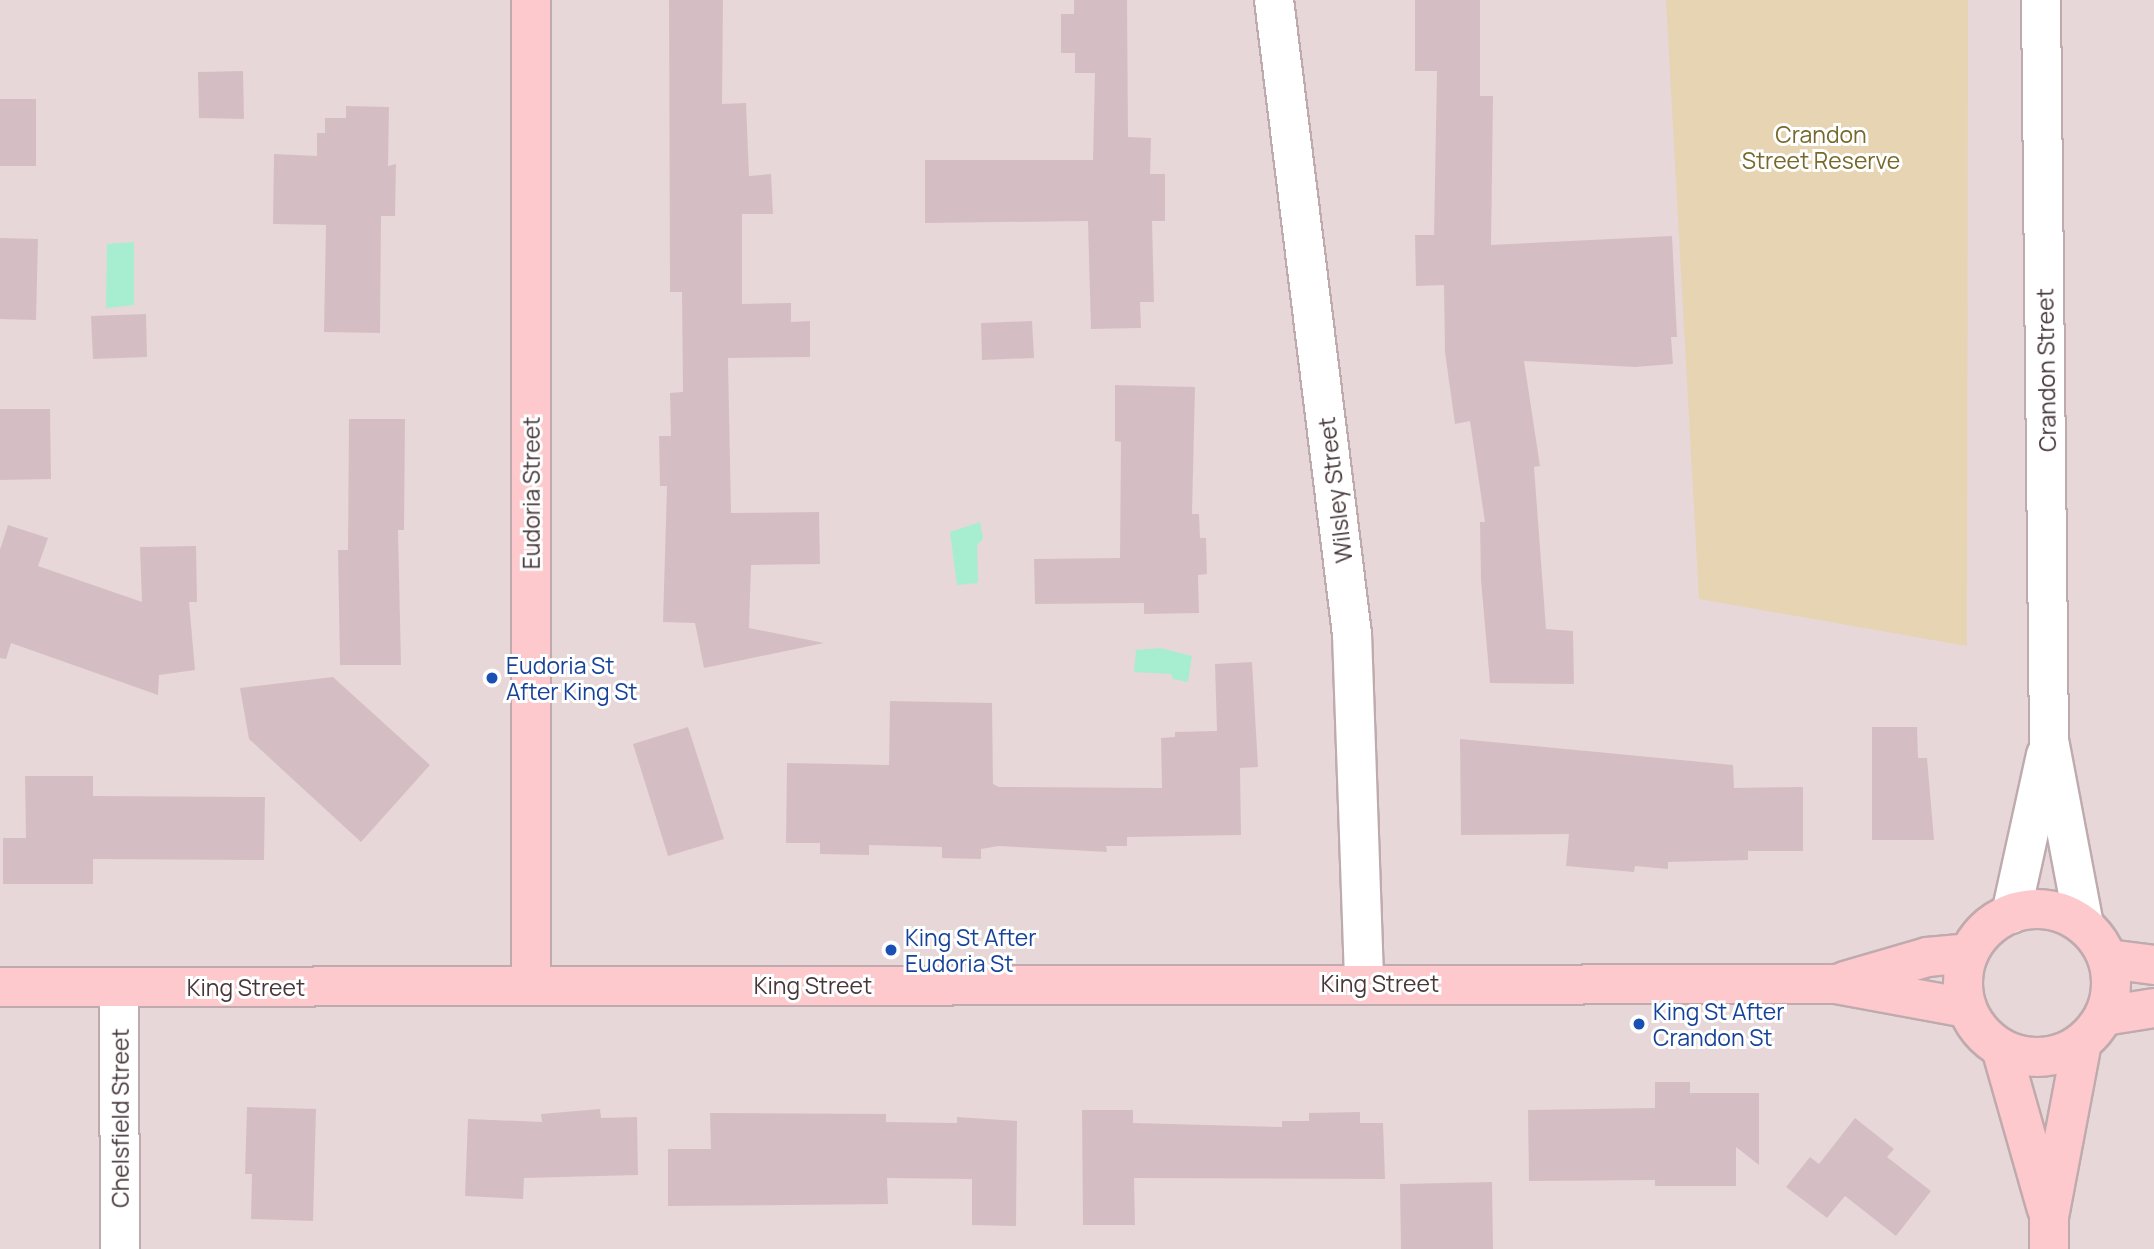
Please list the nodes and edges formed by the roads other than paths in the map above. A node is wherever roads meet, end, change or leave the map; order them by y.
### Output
1 (531, 0) edge
2 (1274, 0) edge
3 (2041, 0) edge
4 (2049, 740) junction
5 (2011, 914) junction
6 (2084, 925) junction
7 (1969, 953) junction
8 (2108, 958) junction
9 (2154, 965) edge
10 (1364, 983) junction
11 (1836, 984) junction
12 (531, 986) junction
13 (0, 987) edge
14 (119, 988) junction
15 (1967, 1008) junction
16 (2154, 1008) edge
17 (2093, 1030) junction
18 (2001, 1048) junction
19 (2049, 1233) edge
20 (120, 1249) edge

1 - 12 main road, Eudoria Street
2 - 10 street, Wilsley Street
3 - 4 street, Crandon Street
4 - 5 street, Crandon Street
4 - 6 street, Crandon Street
5 - 6 main road
5 - 7 main road
6 - 8 main road
7 - 11 main road, King Street
7 - 15 main road
8 - 9 main road
8 - 17 main road
10 - 11 main road, King Street
10 - 12 main road, King Street
11 - 15 main road, King Street
12 - 14 main road, King Street
13 - 14 main road, King Street
14 - 20 street, Chelsfield Street
15 - 18 main road
16 - 17 main road
17 - 18 main road
17 - 19 main road
18 - 19 main road

